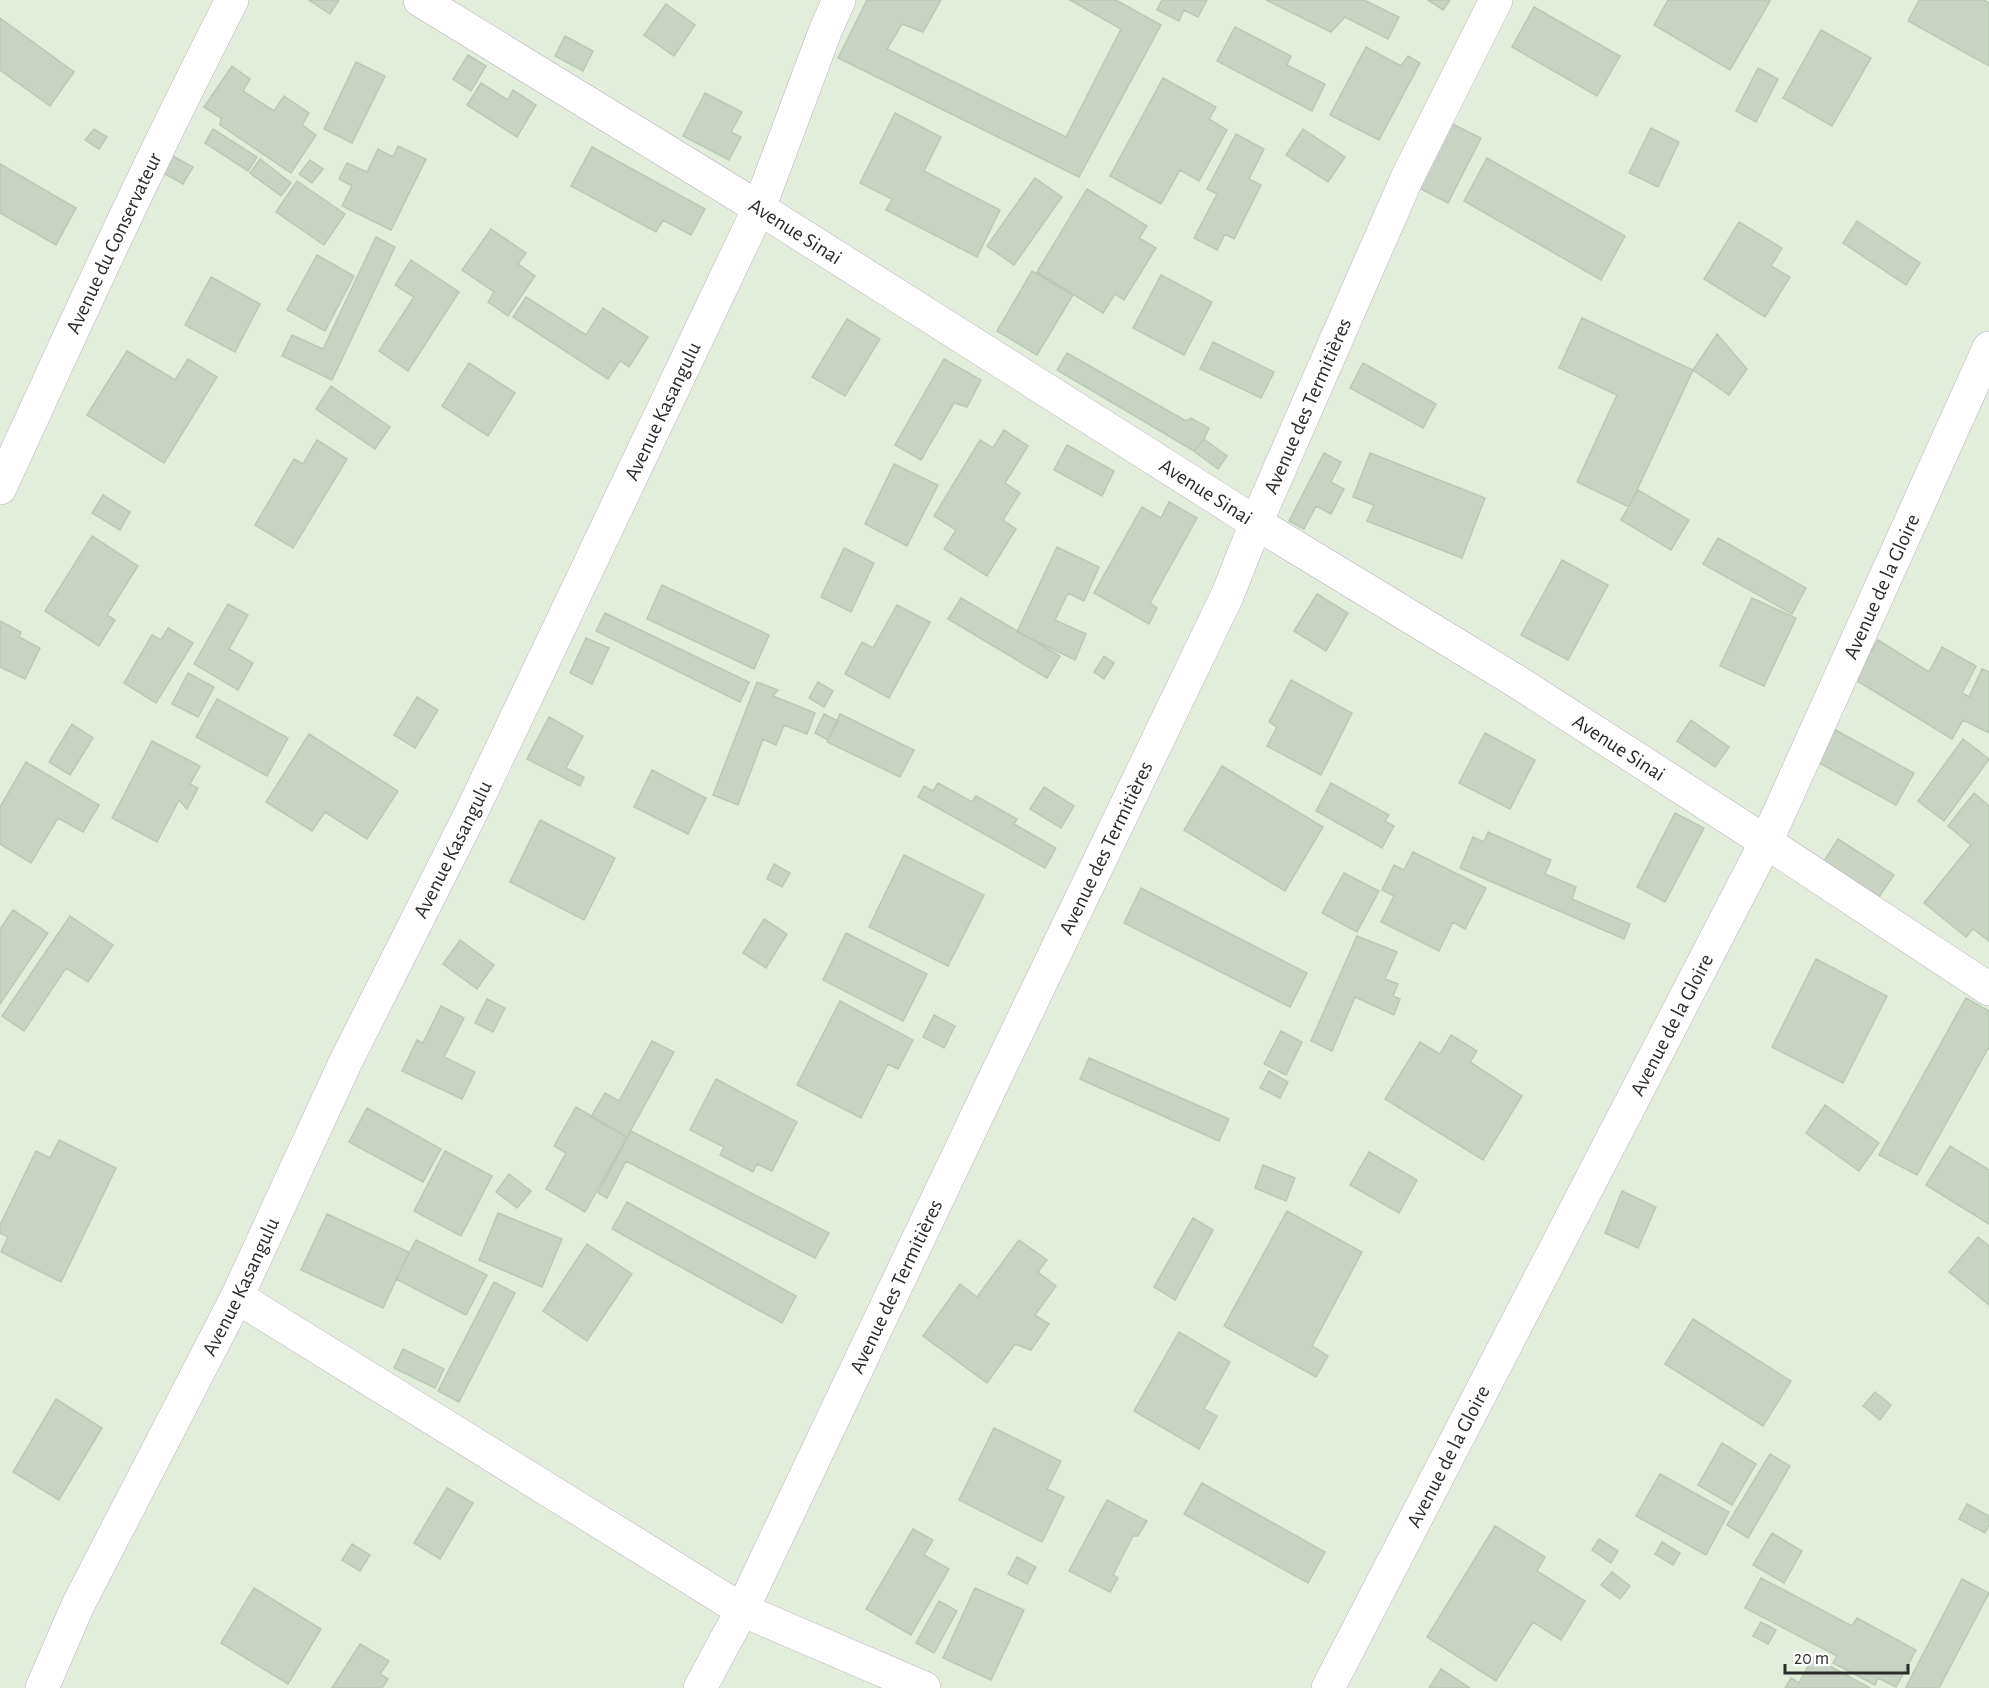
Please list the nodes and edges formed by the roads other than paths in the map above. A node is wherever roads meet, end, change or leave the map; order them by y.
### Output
1 (232, 0) edge
2 (420, 0) edge
3 (839, 0) edge
4 (1496, 0) edge
5 (759, 208) junction
6 (1989, 348) edge
7 (0, 488) edge
8 (1256, 524) junction
9 (1766, 842) junction
10 (1989, 989) edge
11 (237, 1297) junction
12 (742, 1610) junction
13 (42, 1688) edge
14 (700, 1688) edge
15 (924, 1688) edge
16 (1328, 1688) edge

1 - 7 street, Avenue du Conservateur
2 - 5 street, Avenue Sinai
3 - 5 street, Avenue Kasangulu
4 - 8 street, Avenue des Termitières
5 - 8 street, Avenue Sinai
5 - 11 street, Avenue Kasangulu
6 - 9 street, Avenue de la Gloire
8 - 9 street, Avenue Sinai
8 - 12 street, Avenue des Termitières
9 - 10 street, Avenue Sinai
9 - 16 street, Avenue de la Gloire
11 - 12 street
11 - 13 street, Avenue Kasangulu
12 - 14 street, Avenue des Termitières
12 - 15 street

